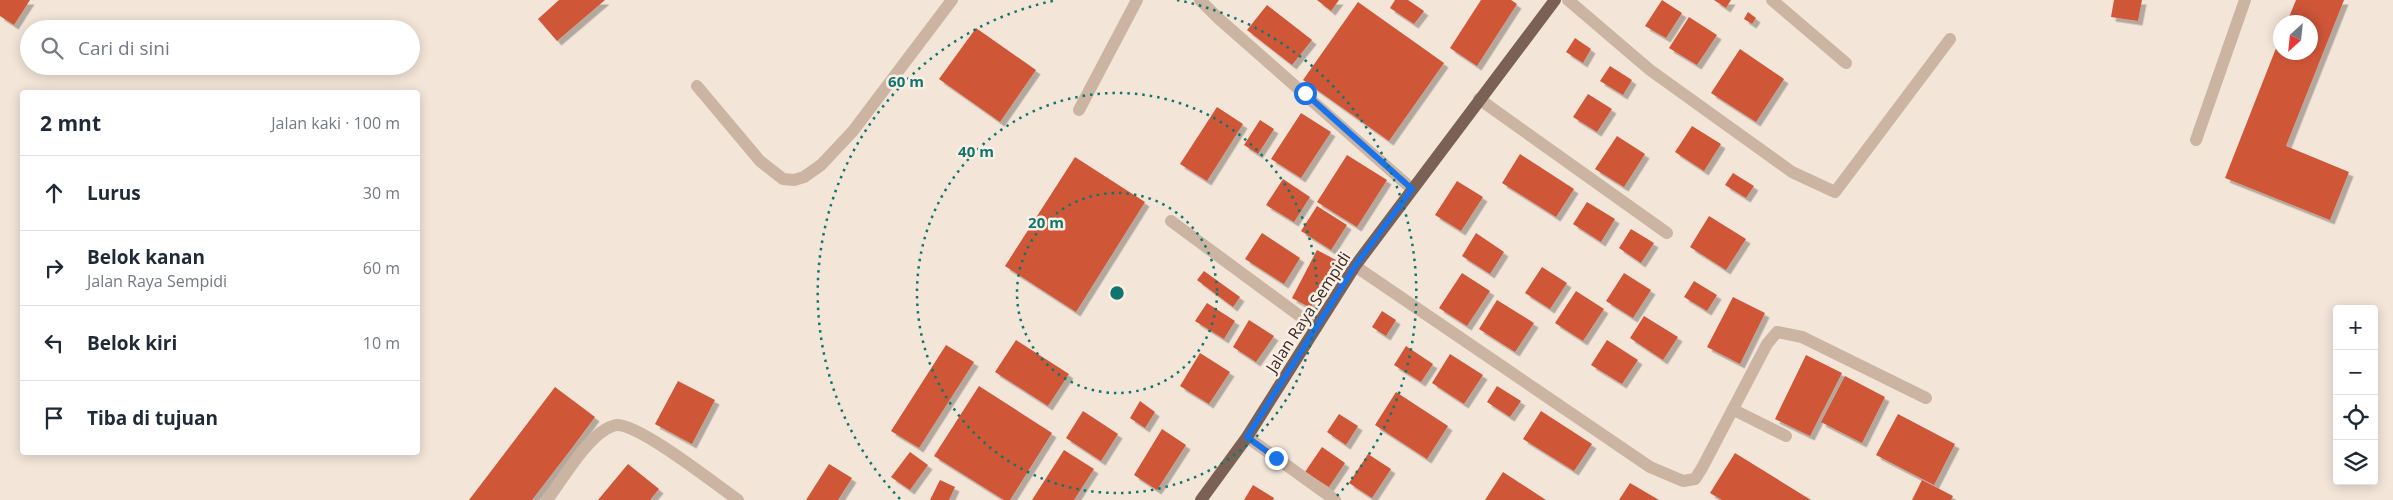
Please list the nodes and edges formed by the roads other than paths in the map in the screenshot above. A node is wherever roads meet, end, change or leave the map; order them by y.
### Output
1 (952, 0) edge
2 (1137, 0) edge
3 (1200, 0) edge
4 (1568, 0) edge
5 (1772, 0) edge
6 (2245, 0) edge
7 (1552, 1) edge
8 (1950, 39) dead end
9 (1846, 63) dead end
10 (698, 86) dead end
11 (1479, 99) junction
12 (1079, 110) dead end
13 (2196, 140) dead end
14 (1412, 189) junction
15 (1171, 221) dead end
16 (1667, 232) dead end
17 (1355, 266) junction
18 (1316, 328) junction
19 (1926, 398) dead end
20 (1734, 410) junction
21 (1786, 436) dead end
22 (1247, 437) junction
23 (547, 500) edge
24 (738, 500) edge
25 (1201, 500) edge
26 (1335, 500) edge

1 - 10 street
2 - 12 street
3 - 14 street
4 - 8 street
5 - 9 street
6 - 13 street
7 - 11 main road, Jalan Raya Sempidi
11 - 14 main road, Jalan Raya Sempidi
11 - 16 street
14 - 17 main road, Jalan Raya Sempidi
15 - 18 street
17 - 18 main road, Jalan Raya Sempidi
17 - 20 street
18 - 22 main road, Jalan Raya Sempidi
19 - 20 street
20 - 21 street
22 - 25 main road, Jalan Raya Sempidi
22 - 26 street
23 - 24 street

